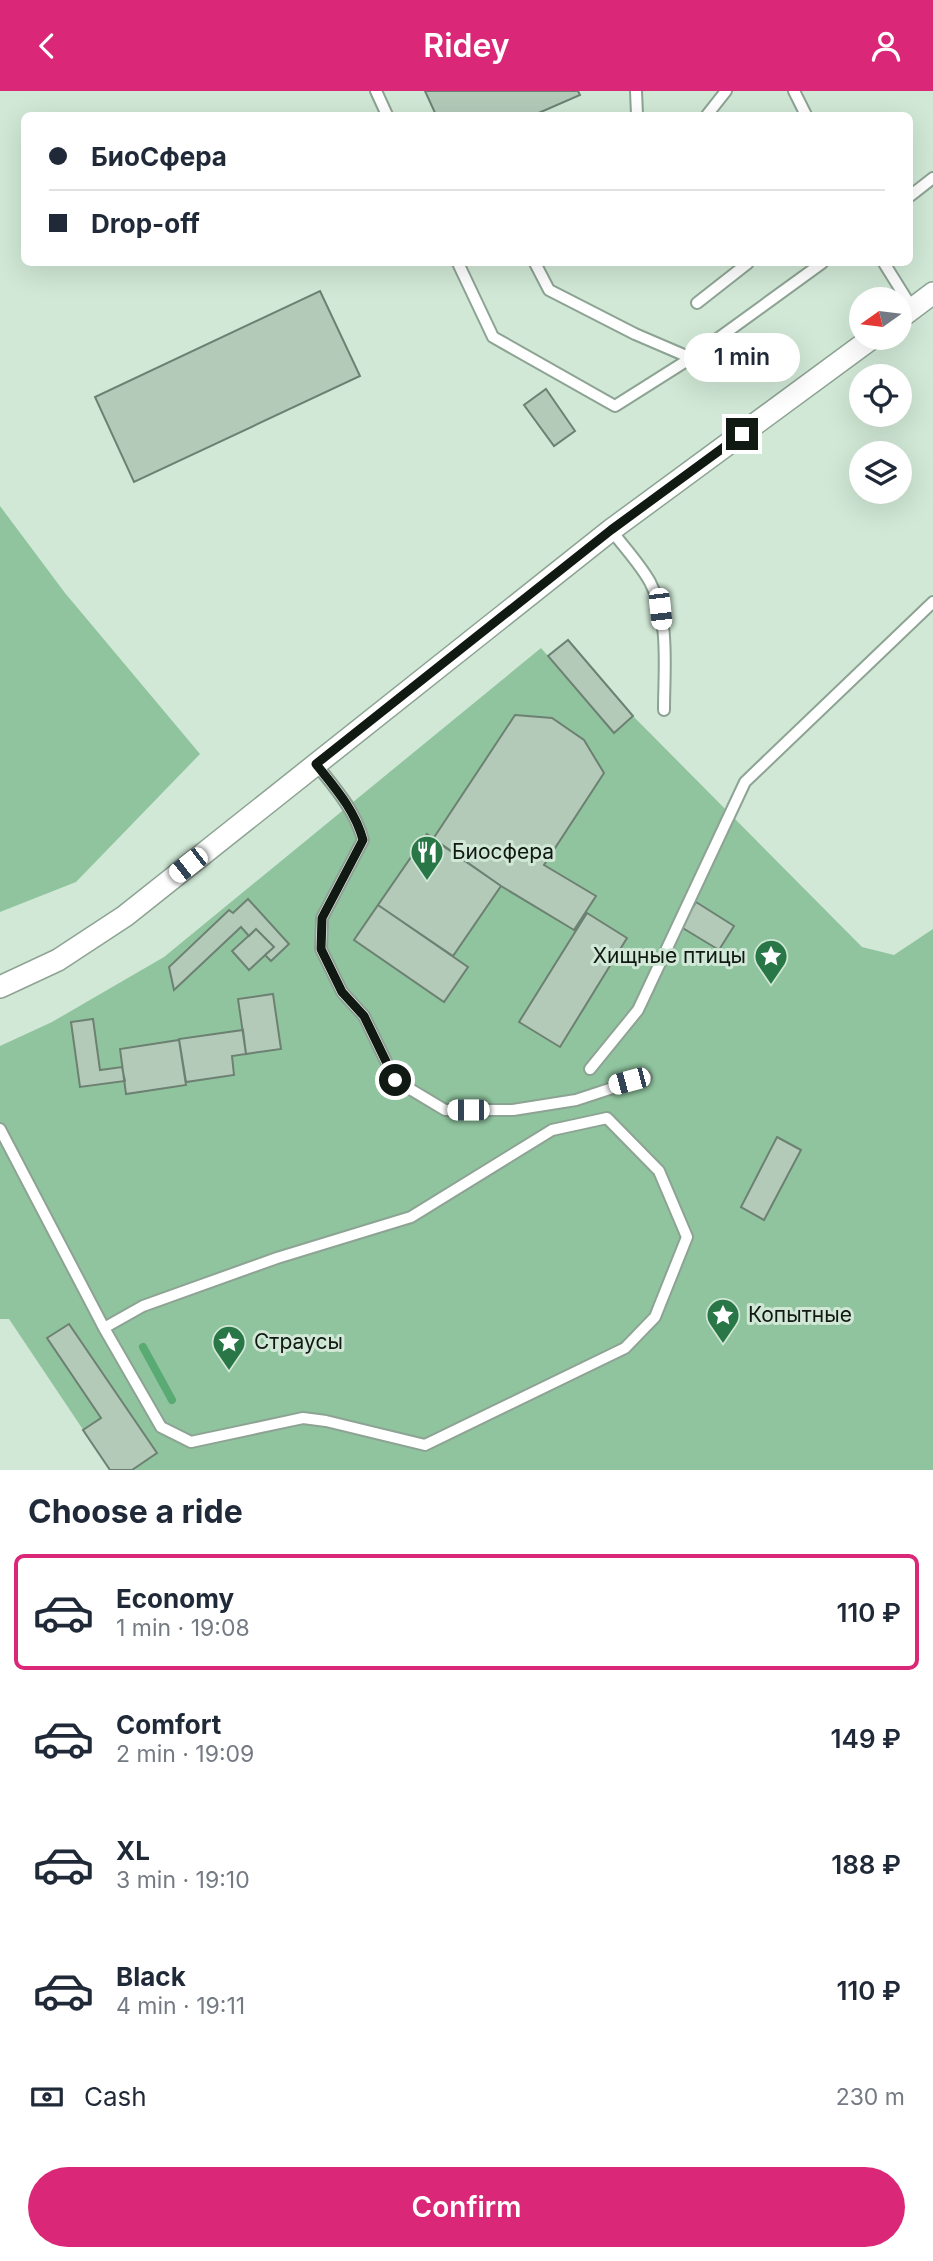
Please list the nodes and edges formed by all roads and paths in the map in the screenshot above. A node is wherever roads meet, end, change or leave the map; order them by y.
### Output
1 (376, 91) edge
2 (636, 91) edge
3 (726, 91) edge
4 (794, 91) edge
5 (386, 112) edge
6 (637, 112) edge
7 (709, 112) edge
8 (804, 112) edge
9 (933, 179) edge
10 (913, 194) edge
11 (458, 266) edge
12 (537, 266) edge
13 (744, 266) edge
14 (818, 266) edge
15 (885, 266) edge
16 (895, 287) edge
17 (933, 293) edge
18 (697, 303) dead end
19 (912, 309) edge
20 (856, 350) edge
21 (691, 358) junction
22 (611, 530) junction
23 (933, 602) edge
24 (664, 710) dead end
25 (316, 764) junction
26 (0, 987) edge
27 (590, 1069) dead end
28 (646, 1077) dead end
29 (0, 1129) edge
30 (104, 1328) junction

1 - 5 lane
2 - 6 lane
3 - 7 lane
4 - 8 lane
9 - 10 lane
11 - 21 lane
12 - 21 lane
13 - 18 lane
14 - 21 lane
15 - 16 lane
17 - 19 street
20 - 22 street
22 - 24 lane
22 - 25 street
23 - 27 lane
25 - 26 street
25 - 28 lane
29 - 30 lane
30 - 30 lane

